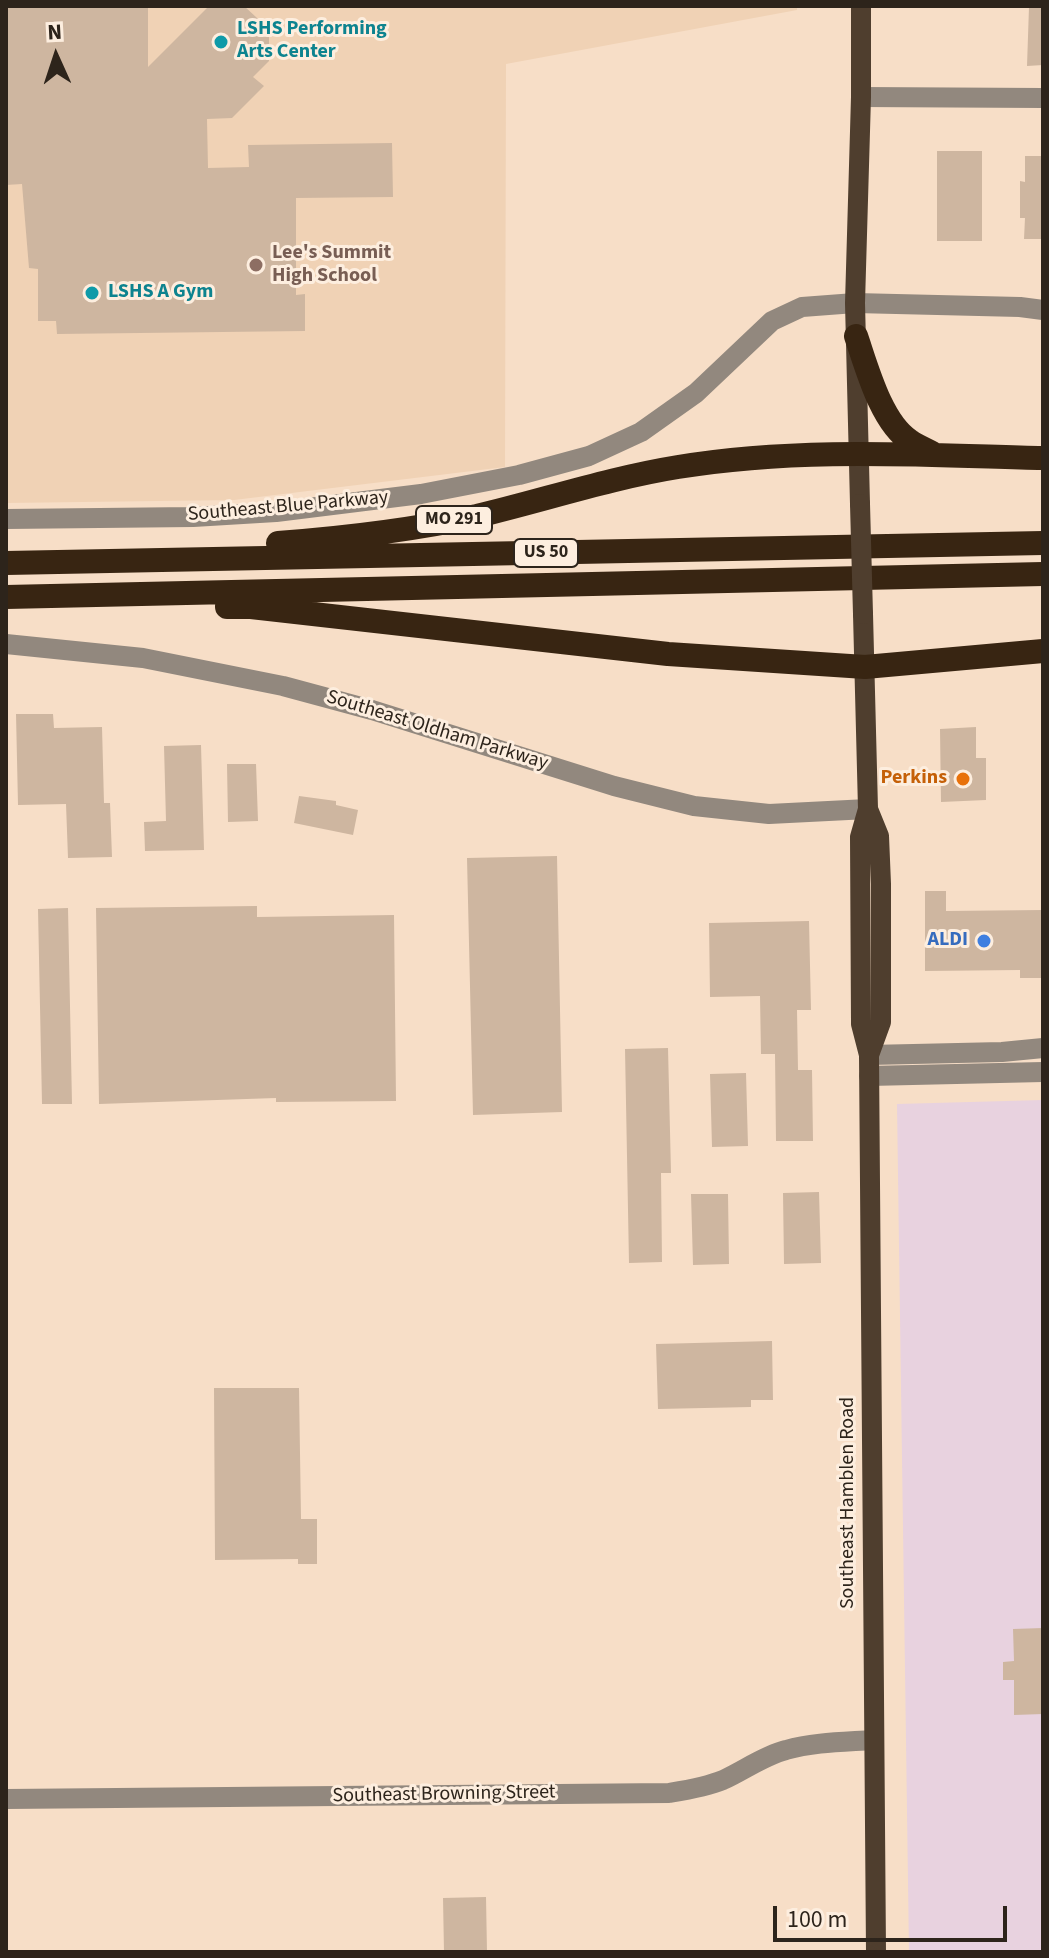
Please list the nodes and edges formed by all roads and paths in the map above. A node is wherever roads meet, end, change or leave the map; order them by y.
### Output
1 (861, 6) edge
2 (861, 97) junction
3 (1043, 98) edge
4 (855, 303) junction
5 (1043, 310) edge
6 (856, 336) junction
7 (860, 454) junction
8 (938, 456) junction
9 (1043, 458) edge
10 (6, 519) edge
11 (1043, 543) edge
12 (48, 562) junction
13 (6, 563) edge
14 (1043, 574) edge
15 (15, 596) edge
16 (6, 644) edge
17 (1043, 651) edge
18 (865, 667) junction
19 (868, 809) junction
20 (1043, 1048) edge
21 (869, 1055) junction
22 (1043, 1072) edge
23 (869, 1076) junction
24 (873, 1740) junction
25 (6, 1799) edge
26 (876, 1952) edge

1 - 2 main road, Southeast Hamblen Road
2 - 3 street
2 - 4 main road, Southeast Hamblen Road
4 - 5 street, Southeast Blue Parkway
4 - 6 main road, Southeast Hamblen Road
4 - 10 street, Southeast Blue Parkway
6 - 7 main road, Southeast Hamblen Road
6 - 8 highway
7 - 8 highway
7 - 12 highway, MO 291
7 - 18 main road, Southeast Hamblen Road, bridge
8 - 9 highway
11 - 12 highway, US 50
12 - 13 highway, US 50
14 - 15 highway, US 50
15 - 18 highway
16 - 19 street, Southeast Oldham Parkway
17 - 18 highway
18 - 19 main road, Southeast Hamblen Road
19 - 21 main road, Southeast Hamblen Road
20 - 21 street
21 - 23 main road, Southeast Hamblen Road
22 - 23 street
23 - 24 main road, Southeast Hamblen Road
24 - 25 street, Southeast Browning Street
24 - 26 main road, Southeast Hamblen Road

